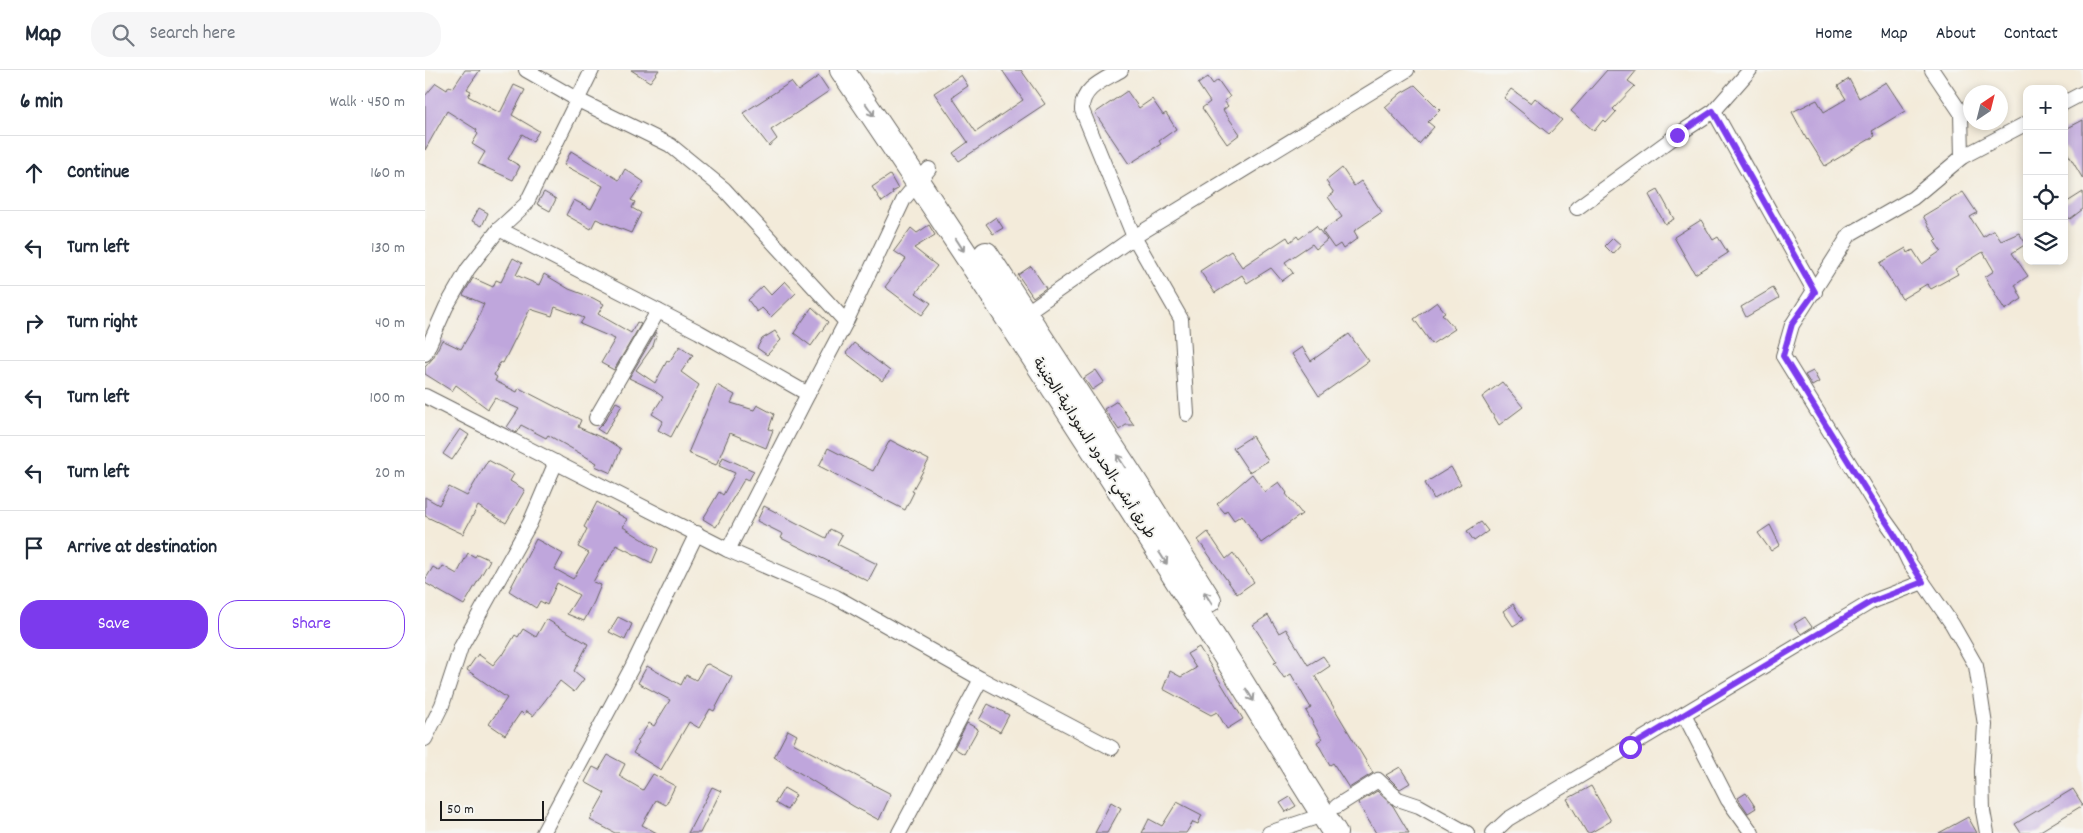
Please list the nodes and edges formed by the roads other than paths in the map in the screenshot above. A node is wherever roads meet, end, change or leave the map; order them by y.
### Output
1 (526, 70) edge
2 (592, 70) edge
3 (842, 70) edge
4 (862, 70) edge
5 (1121, 70) edge
6 (1407, 70) edge
7 (1750, 70) edge
8 (1932, 70) edge
9 (1737, 77) edge
10 (2083, 93) edge
11 (578, 100) junction
12 (2068, 101) edge
13 (1713, 111) junction
14 (2023, 125) edge
15 (1962, 157) junction
16 (923, 175) junction
17 (1577, 208) dead end
18 (499, 229) junction
19 (1134, 237) junction
20 (1815, 292) junction
21 (658, 311) junction
22 (1018, 318) junction
23 (846, 322) junction
24 (425, 354) edge
25 (808, 394) junction
26 (425, 396) edge
27 (1187, 414) dead end
28 (596, 418) dead end
29 (556, 462) junction
30 (697, 533) junction
31 (728, 550) junction
32 (1923, 582) junction
33 (981, 679) junction
34 (1684, 714) junction
35 (425, 739) edge
36 (1112, 748) dead end
37 (1332, 818) edge
38 (543, 833) edge
39 (899, 833) edge
40 (1269, 833) edge
41 (1353, 833) edge
42 (1467, 833) edge
43 (1494, 833) edge
44 (1752, 833) edge
45 (1987, 833) edge

1 - 11 street
2 - 11 street
3 -> 16 highway, طريق أبشي-الحدود السودانية-الجنينة
4 - 16 highway
5 - 19 street
6 - 19 street
7 - 9 street
8 - 15 street
9 - 13 street
10 - 12 street
11 - 18 street
11 - 23 street
13 - 17 street
13 - 20 street
14 - 15 street
15 - 20 street
16 - 22 highway, طريق أبشي-الحدود السودانية-الجنينة
16 - 23 street
18 - 21 street
18 - 24 street
19 - 22 street
19 - 27 street
20 - 32 street
21 - 25 street
21 - 28 street
22 - 37 highway, طريق أبشي-الحدود السودانية-الجنينة
23 - 25 street
25 - 31 street
26 - 29 street
29 - 30 street
29 - 35 street
30 - 31 street
30 - 38 street
31 - 33 street
32 - 34 street
32 - 45 street
33 - 36 street
33 - 39 street
34 - 43 street
34 - 44 street
37 - 40 street
37 - 41 highway, طريق أبشي-الحدود السودانية-الجنينة
37 - 42 street

